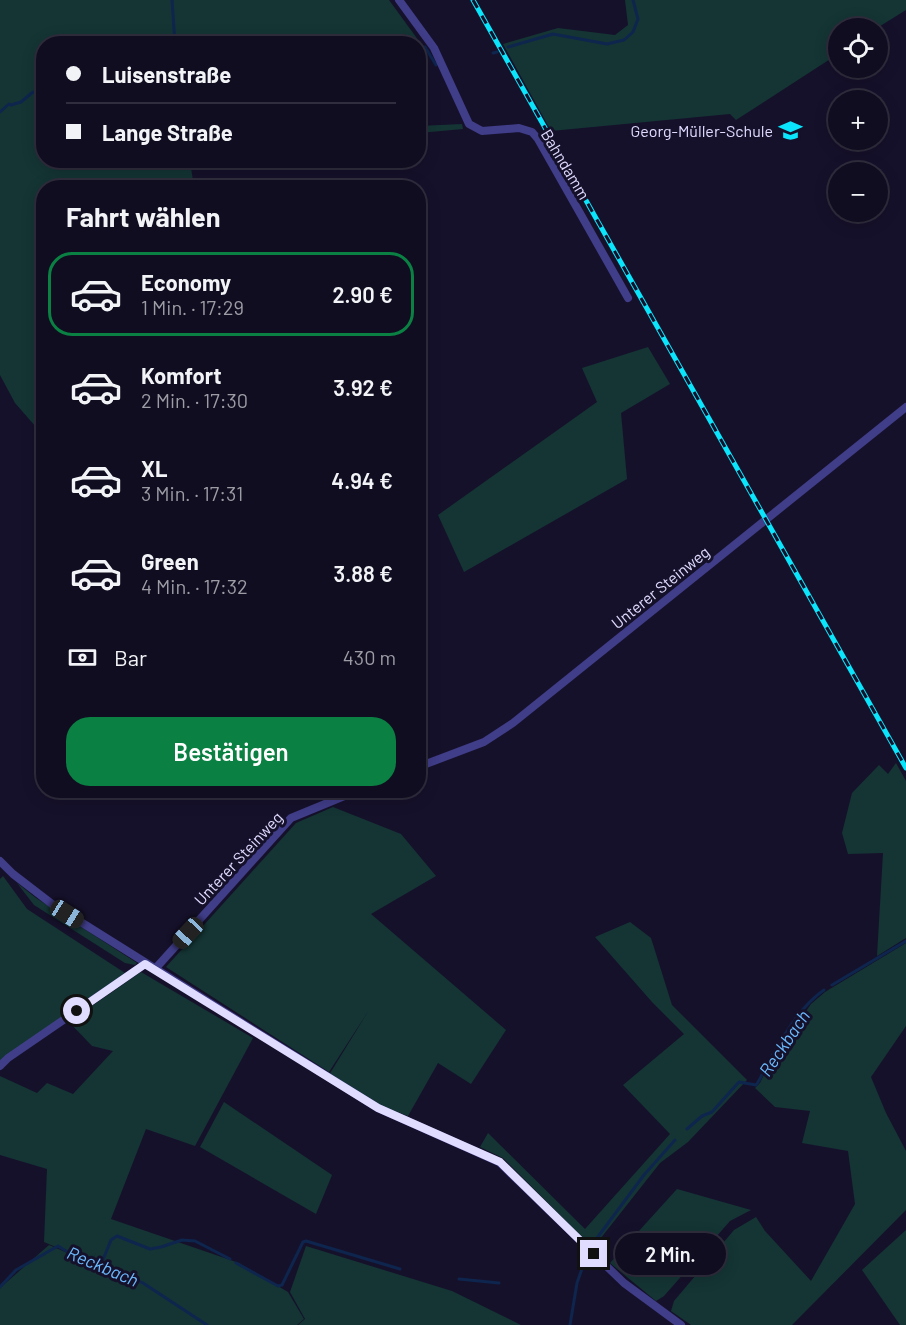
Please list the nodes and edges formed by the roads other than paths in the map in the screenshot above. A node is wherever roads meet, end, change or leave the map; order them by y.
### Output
1 (399, 0) edge
2 (425, 36) edge
3 (426, 37) edge
4 (628, 297) dead end
5 (906, 407) edge
6 (426, 764) edge
7 (340, 798) edge
8 (0, 861) edge
9 (145, 964) junction
10 (155, 969) junction
11 (0, 1066) edge
12 (681, 1325) edge

1 - 2 street, Bahndamm
3 - 4 street, Bahndamm
5 - 6 street, Unterer Steinweg
7 - 10 street, Unterer Steinweg
8 - 9 street
9 - 10 street
9 - 11 street
10 - 12 street

